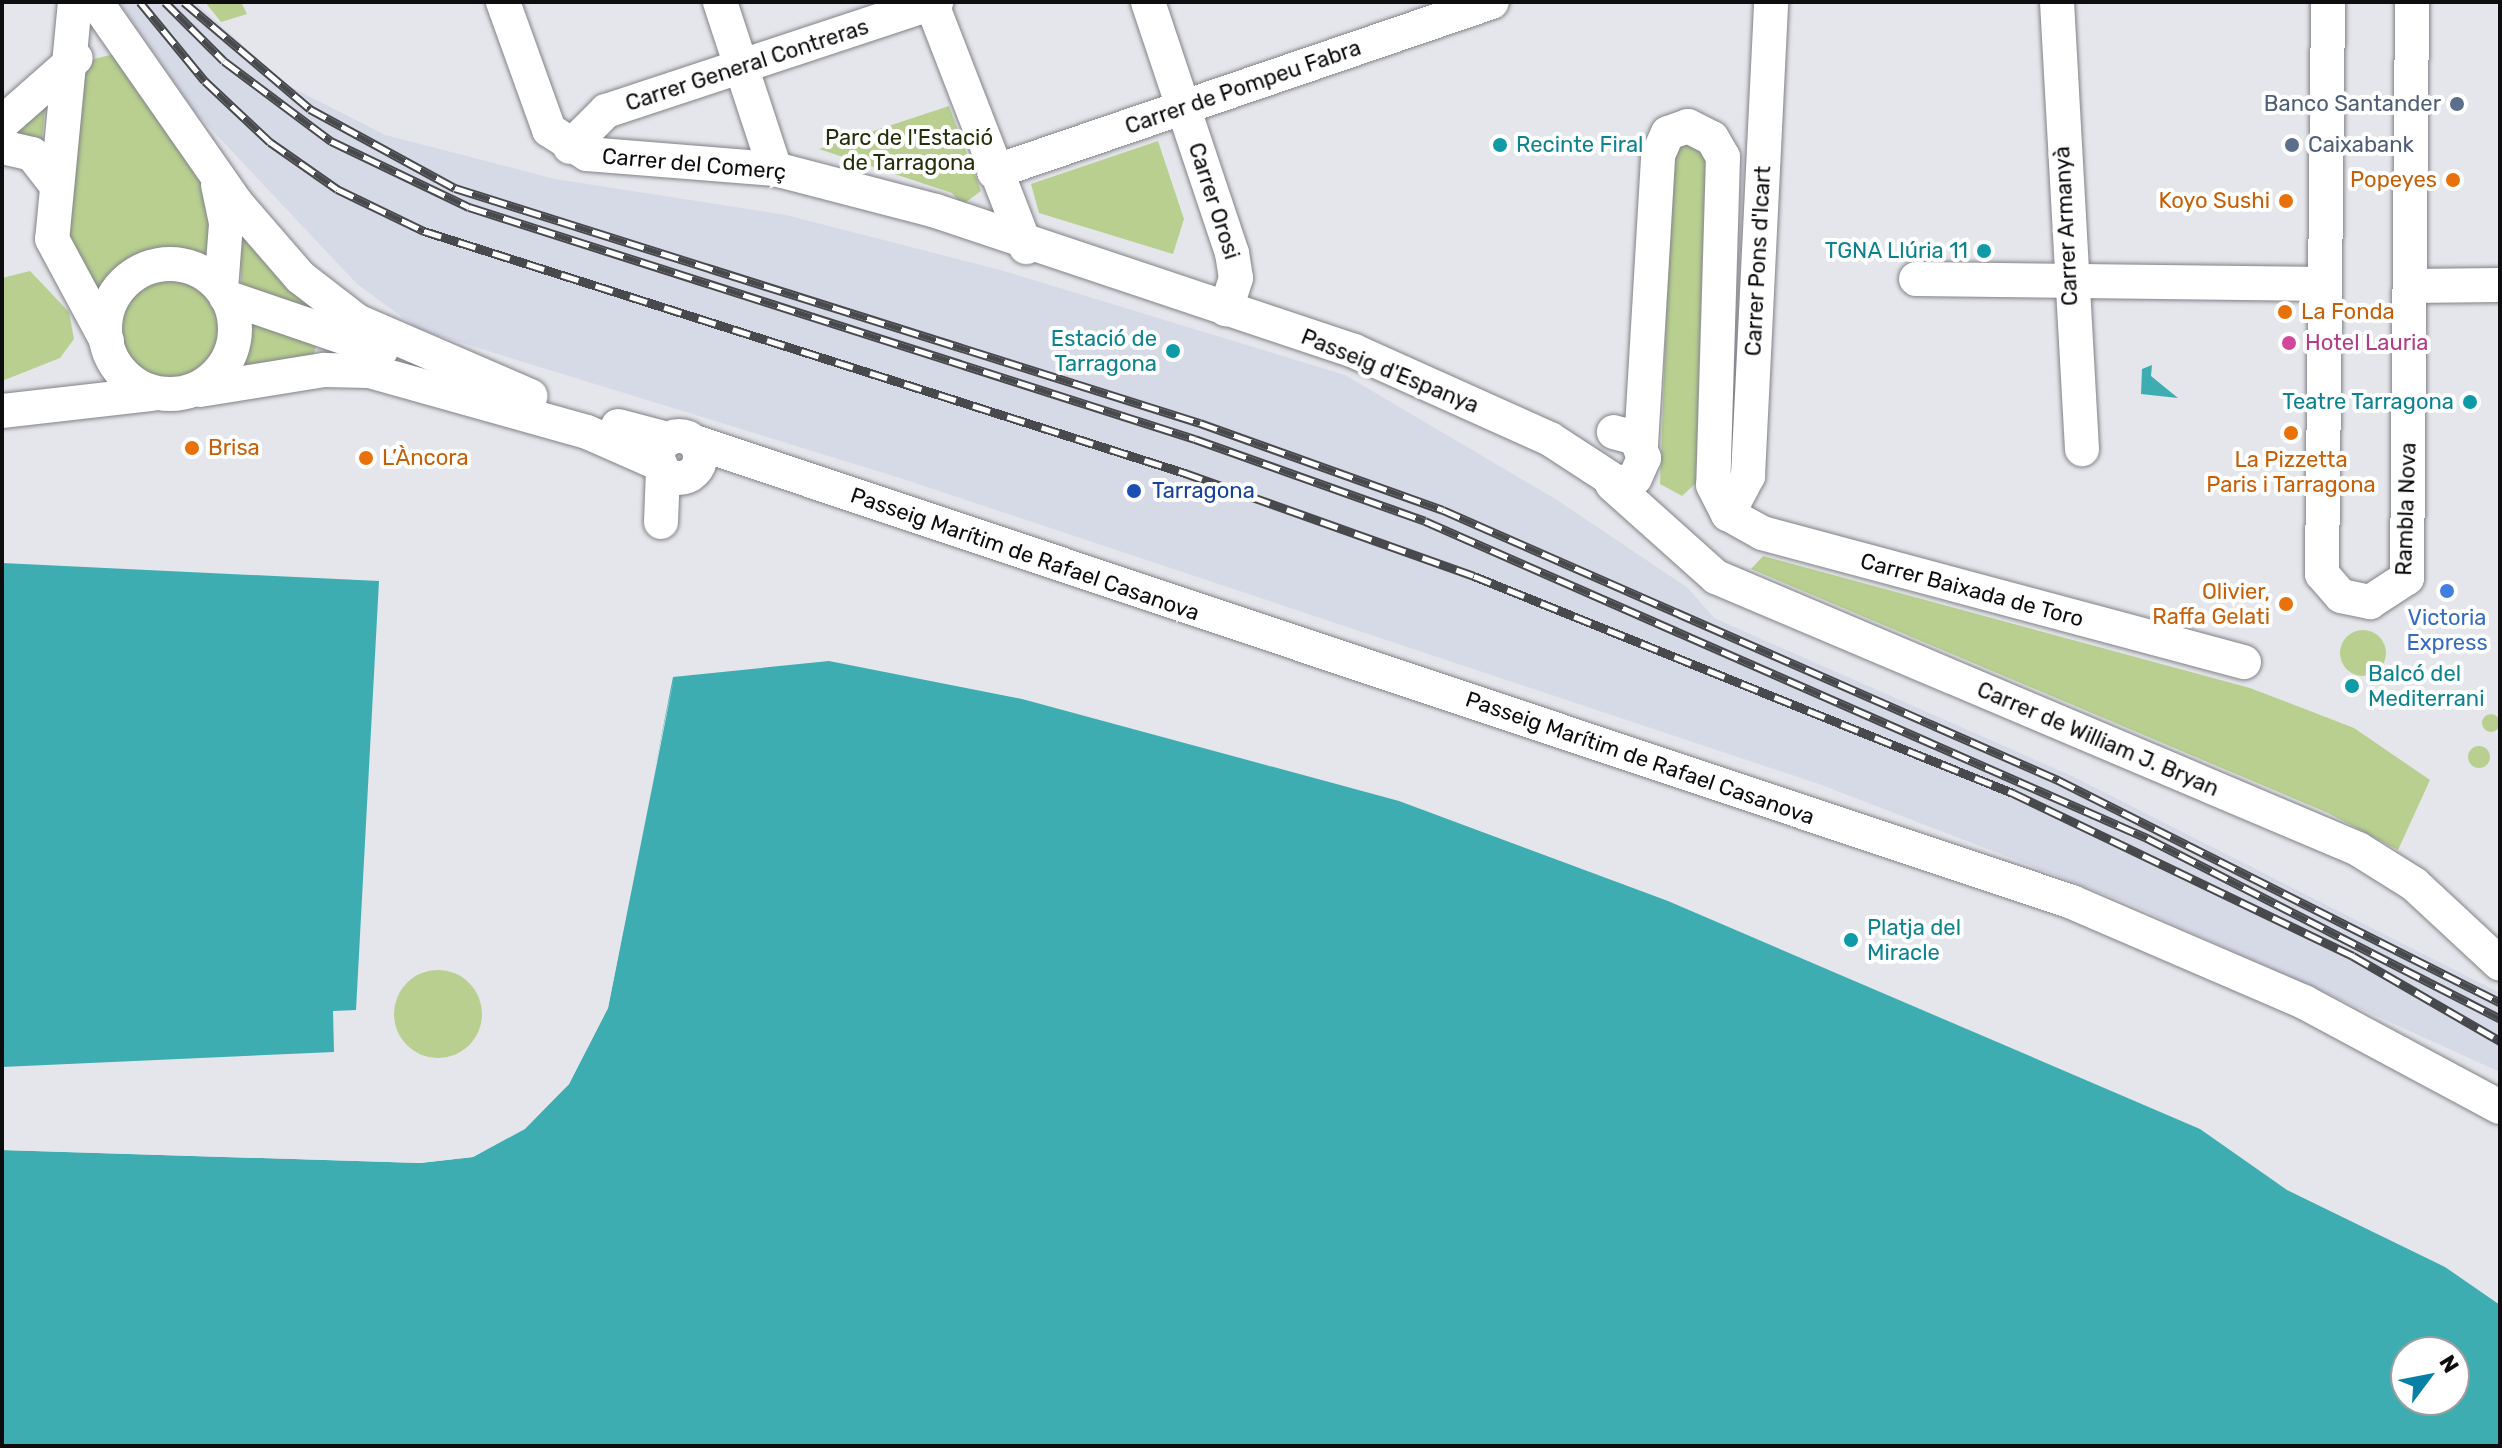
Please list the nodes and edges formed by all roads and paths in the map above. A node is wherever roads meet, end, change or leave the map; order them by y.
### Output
1 (75, 2) edge
2 (96, 2) edge
3 (503, 2) edge
4 (720, 2) edge
5 (933, 2) edge
6 (1148, 2) edge
7 (1492, 2) edge
8 (1771, 2) edge
9 (2057, 2) edge
10 (2328, 2) edge
11 (2412, 2) edge
12 (137, 57) junction
13 (72, 61) junction
14 (742, 67) junction
15 (1184, 107) junction
16 (2, 123) edge
17 (2, 147) edge
18 (570, 147) junction
19 (198, 150) junction
20 (775, 169) junction
21 (994, 172) junction
22 (56, 185) junction
23 (957, 220) junction
24 (1026, 247) junction
25 (1916, 279) dead end
26 (2068, 283) junction
27 (2325, 284) junction
28 (2500, 285) edge
29 (2410, 286) junction
30 (224, 293) junction
31 (1226, 309) junction
32 (107, 341) junction
33 (200, 390) junction
34 (151, 394) junction
35 (530, 396) junction
36 (2, 411) edge
37 (2082, 449) dead end
38 (1617, 456) junction
39 (678, 461) junction
40 (1721, 504) junction
41 (2244, 662) dead end
42 (2500, 964) edge
43 (2500, 1107) edge

1 - 13 street
2 - 12 street, Passeig Marítim de Rafael Casanova
3 - 18 street
4 - 14 street
5 - 14 street, Carrer General Contreras
5 - 21 street
6 - 15 street, Carrer Orosi
7 - 15 street, Carrer de Pompeu Fabra
8 - 40 street, Carrer Pons d'Icart
9 - 26 street, Carrer Armanyà
10 - 27 street, Rambla Nova
11 - 29 street, Rambla Nova
12 - 13 street
12 - 19 street, Passeig Marítim de Rafael Casanova
13 - 16 street
13 - 22 street
14 - 18 street, Carrer General Contreras
14 - 20 street
15 - 21 street, Carrer de Pompeu Fabra
15 - 31 street, Carrer Orosi
17 - 22 street
18 - 20 street, Carrer del Comerç
19 - 30 street, Passeig Marítim de Rafael Casanova
19 - 35 street, Passeig Marítim de Rafael Casanova
20 - 23 street, Carrer del Comerç
21 - 23 street
21 - 24 street
22 - 32 street
23 - 24 street, Carrer del Comerç
24 - 31 street, Carrer del Comerç
25 - 26 street
26 - 27 street
26 - 37 street, Carrer Armanyà
27 - 29 street, Rambla Nova
28 - 29 street
30 - 32 street
30 - 33 street
30 - 35 street, Passeig Marítim de Rafael Casanova
31 - 38 street, Passeig d'Espanya
32 - 34 street
33 - 34 street
33 - 39 street
34 - 36 street
35 - 39 street, Passeig Marítim de Rafael Casanova
38 - 40 street
38 - 42 street, Carrer de William J. Bryan
39 - 43 street, Passeig Marítim de Rafael Casanova
40 - 41 street, Carrer Baixada de Toro

